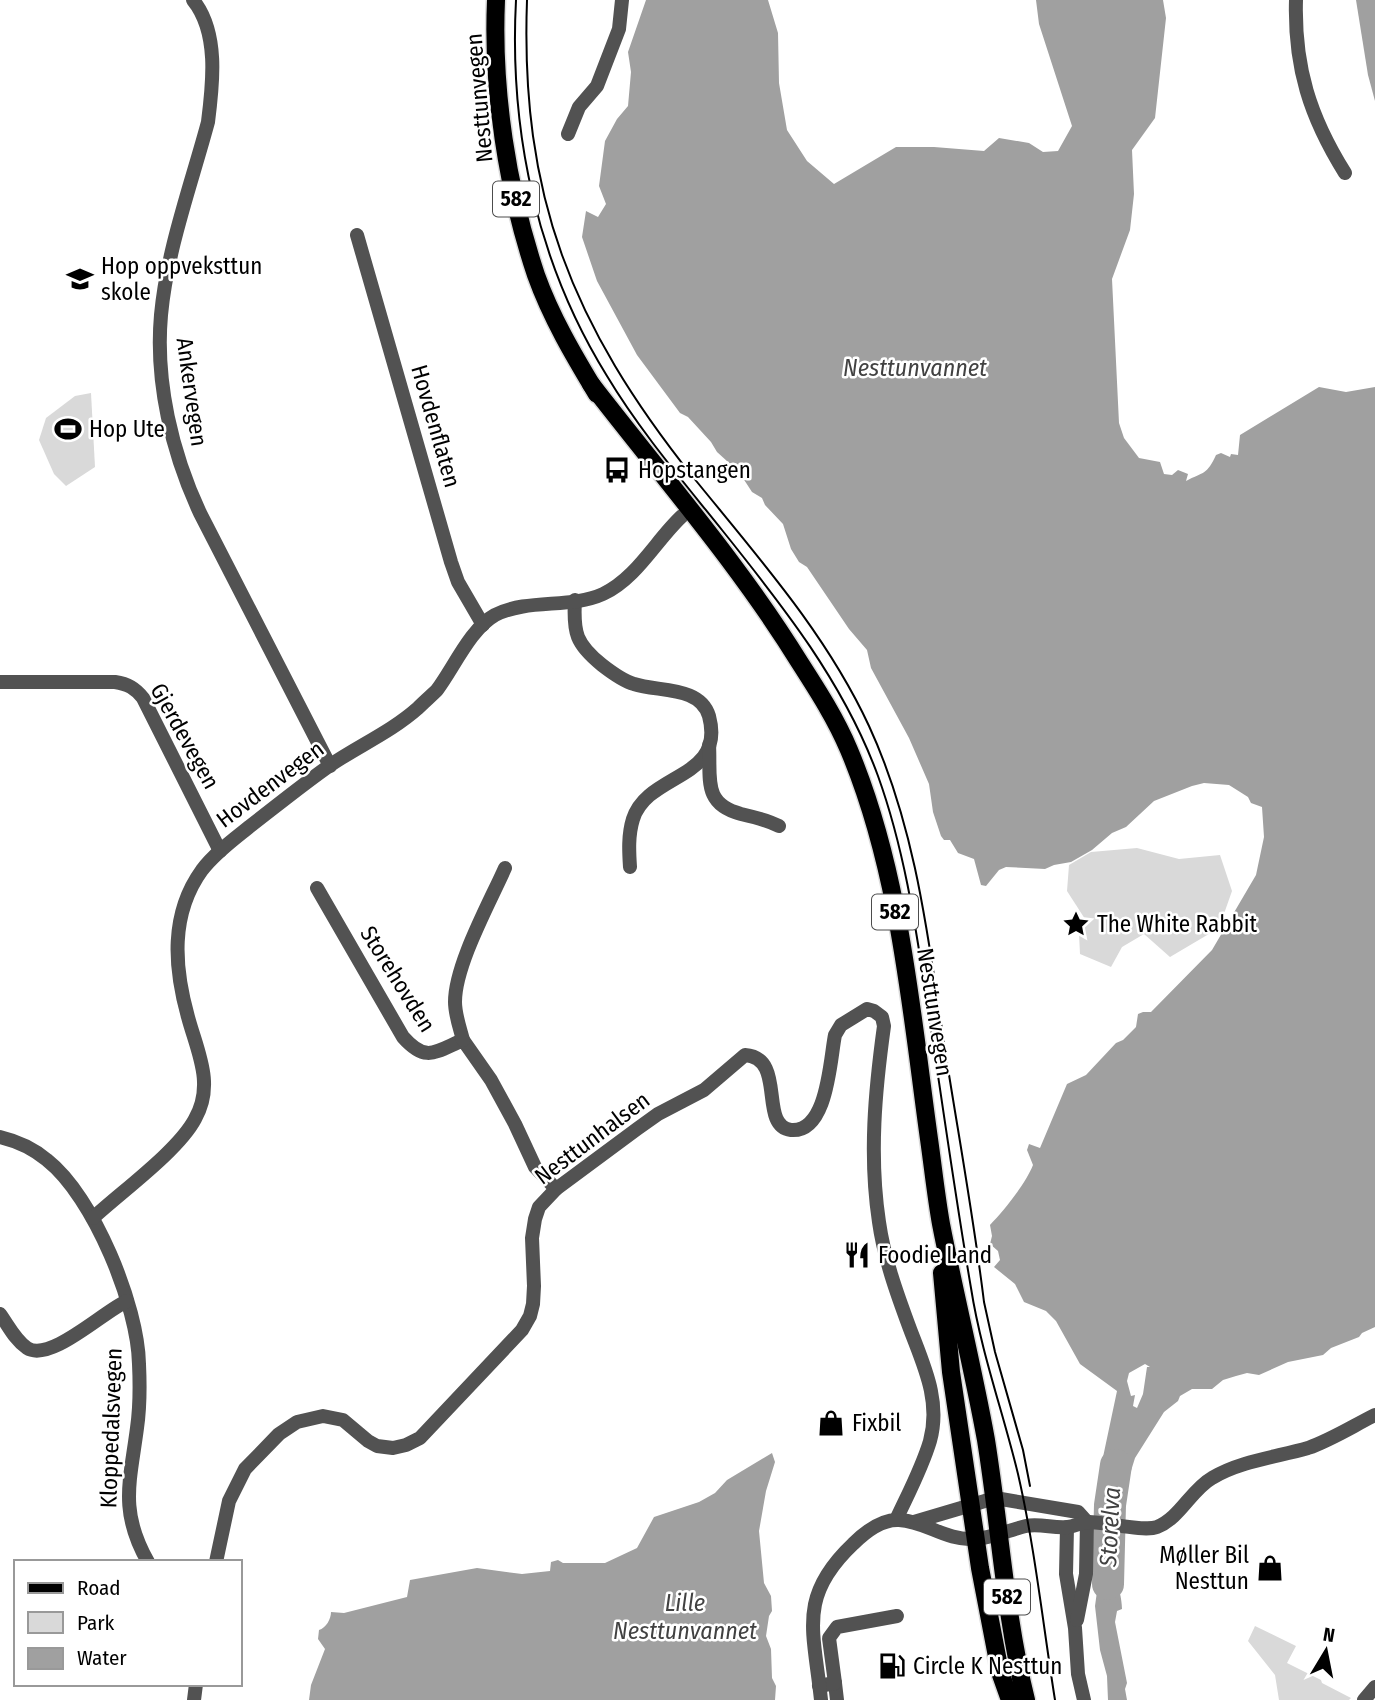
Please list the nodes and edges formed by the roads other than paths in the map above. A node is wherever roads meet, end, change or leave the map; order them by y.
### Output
1 (193, 0) edge
2 (496, 0) edge
3 (622, 0) edge
4 (1296, 0) edge
5 (568, 134) dead end
6 (1345, 173) dead end
7 (357, 235) dead end
8 (592, 384) junction
9 (682, 516) junction
10 (575, 600) junction
11 (483, 625) junction
12 (777, 627) junction
13 (0, 682) edge
14 (709, 744) junction
15 (330, 765) junction
16 (779, 826) dead end
17 (220, 851) junction
18 (630, 867) dead end
19 (505, 868) dead end
20 (317, 888) dead end
21 (463, 1040) junction
22 (0, 1137) edge
23 (556, 1189) junction
24 (93, 1218) junction
25 (941, 1220) junction
26 (127, 1301) junction
27 (0, 1314) edge
28 (1375, 1415) edge
29 (995, 1498) junction
30 (971, 1504) junction
31 (896, 1520) junction
32 (914, 1522) junction
33 (1091, 1522) junction
34 (1067, 1527) junction
35 (999, 1534) junction
36 (975, 1539) junction
37 (147, 1560) edge
38 (216, 1560) edge
39 (897, 1616) dead end
40 (1076, 1628) junction
41 (835, 1683) junction
42 (1375, 1687) edge
43 (820, 1693) edge
44 (837, 1700) edge
45 (1010, 1700) edge
46 (1026, 1700) edge
47 (1084, 1700) edge
48 (1364, 1700) edge

1 - 15 street, Ankervegen
2 - 8 main road, Nesttunvegen / 582
3 - 5 street
4 - 6 street
7 - 11 street, Hovdenflaten
8 - 9 main road, Nesttunvegen / 582
8 - 12 main road, Nesttunvegen / 582
9 - 10 street, Hovdenvegen
9 - 12 main road, Nesttunvegen / 582
10 - 11 street, Hovdenvegen
10 - 14 street
11 - 15 street, Hovdenvegen
12 - 25 main road, Nesttunvegen / 582
13 - 17 street, Gjerdevegen
14 - 16 street
14 - 18 street
15 - 17 street, Hovdenvegen
17 - 24 street, Hovdenvegen
19 - 21 street, Storehovden
20 - 21 street, Storehovden
21 - 23 street, Storehovden
22 - 24 street, Kloppedalsvegen
23 - 31 street, Nesttunhalsen
23 - 38 street, Nesttunhalsen
24 - 26 street, Kloppedalsvegen
25 - 29 main road, Nesttunvegen / 582
25 - 30 main road, Nesttunvegen / 582
26 - 27 street
26 - 37 street, Kloppedalsvegen
28 - 33 street
29 - 30 street
29 - 33 street
29 - 35 main road, Nesttunvegen / 582
30 - 32 street
30 - 36 main road, Nesttunvegen / 582
31 - 32 street
31 - 43 street
32 - 36 street
33 - 34 street
33 - 40 street
34 - 35 street
34 - 40 street
35 - 36 street
35 - 46 main road, Nesttunvegen / 582
36 - 45 main road, Nesttunvegen / 582
39 - 41 street
40 - 47 street
41 - 43 street
41 - 44 street
42 - 48 street

